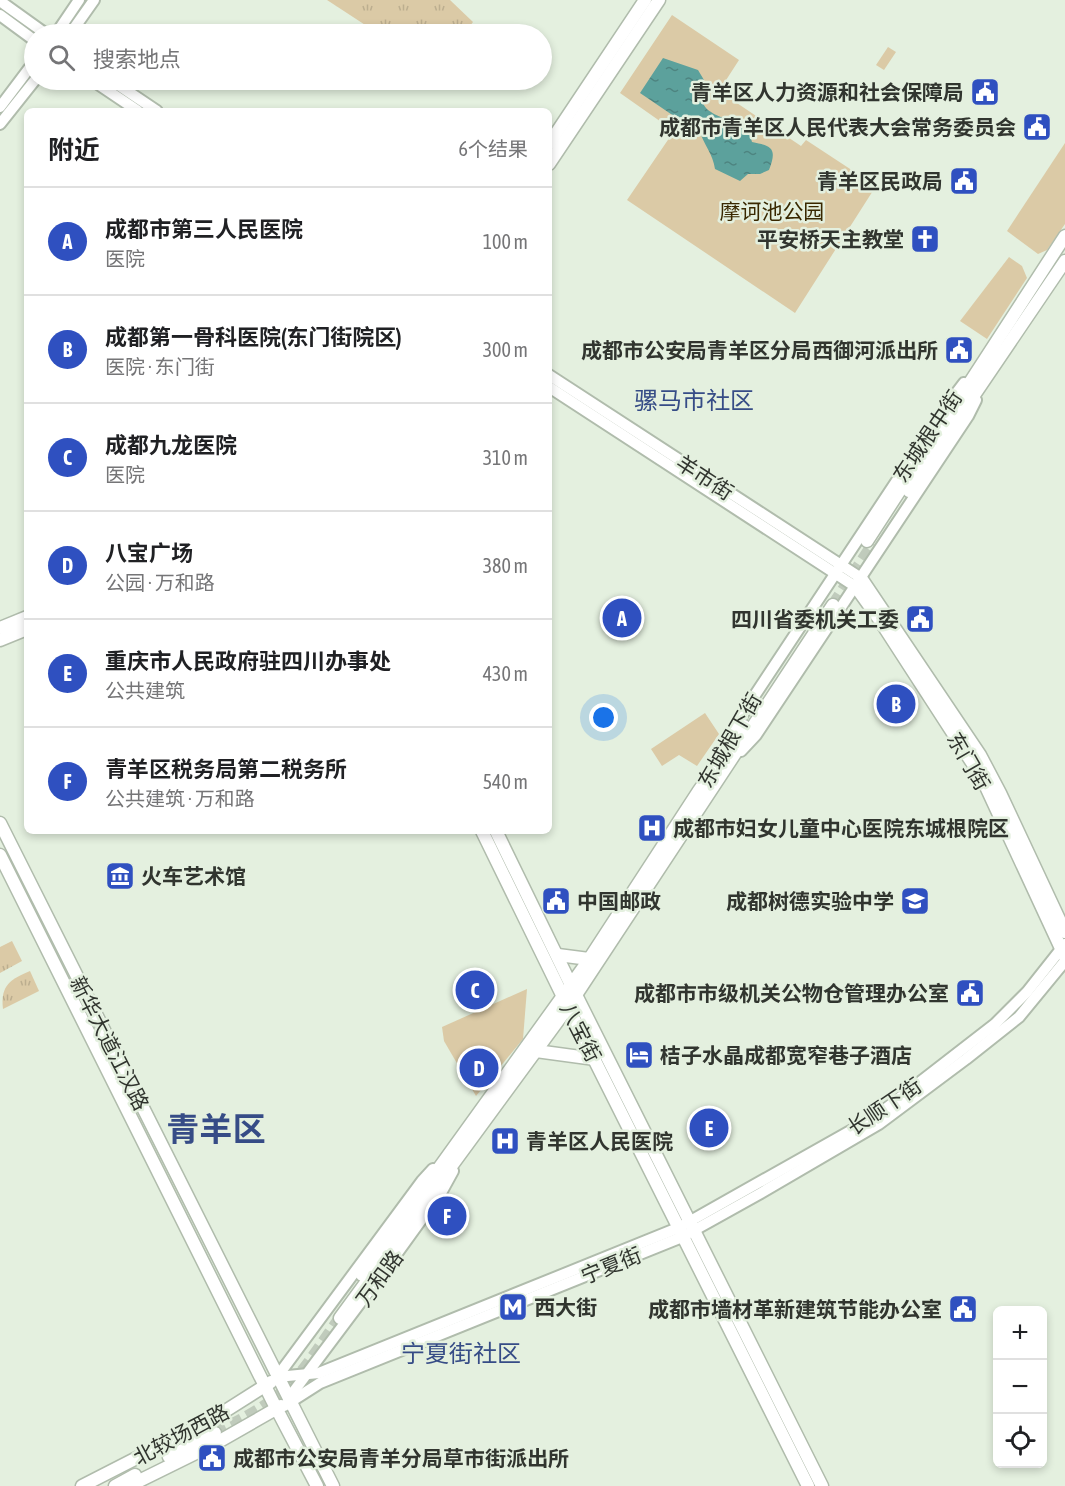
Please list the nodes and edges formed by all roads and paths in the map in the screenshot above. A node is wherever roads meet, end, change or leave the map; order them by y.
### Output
1 (79, 0) edge
2 (94, 0) edge
3 (645, 0) edge
4 (659, 0) edge
5 (0, 1) edge
6 (0, 15) edge
7 (32, 24) edge
8 (63, 24) edge
9 (77, 24) edge
10 (24, 33) edge
11 (24, 75) edge
12 (27, 90) edge
13 (107, 90) edge
14 (126, 90) edge
15 (0, 107) edge
16 (134, 108) edge
17 (153, 108) edge
18 (0, 124) edge
19 (552, 140) edge
20 (552, 160) edge
21 (1065, 236) edge
22 (1065, 261) edge
23 (1027, 305) junction
24 (981, 375) junction
25 (552, 377) edge
26 (552, 389) edge
27 (870, 543) tunnel mouth
28 (838, 569) junction
29 (858, 582) junction
30 (830, 603) tunnel mouth
31 (24, 618) edge
32 (0, 628) edge
33 (24, 630) edge
34 (0, 640) edge
35 (728, 758) junction
36 (0, 823) edge
37 (488, 834) edge
38 (489, 834) edge
39 (0, 855) edge
40 (1065, 932) edge
41 (1064, 953) edge
42 (558, 955) junction
43 (589, 959) junction
44 (574, 989) junction
45 (565, 1001) junction
46 (536, 1051) junction
47 (594, 1059) junction
48 (459, 1149) junction
49 (686, 1229) junction
50 (337, 1315) tunnel mouth
51 (307, 1375) junction
52 (277, 1377) junction
53 (266, 1387) junction
54 (287, 1398) junction
55 (275, 1405) junction
56 (214, 1430) junction
57 (82, 1486) edge
58 (97, 1486) edge
59 (115, 1486) edge
60 (129, 1486) edge
61 (317, 1486) edge
62 (333, 1486) edge
63 (808, 1486) edge
64 (822, 1486) edge

1 - 8 main road
2 - 9 main road
3 - 19 main road
4 - 20 main road
5 - 7 main road
6 - 10 main road
11 - 15 main road
12 - 18 main road
13 - 16 main road
14 - 17 main road
21 - 23 main road
22 - 23 main road
23 - 24 main road, 东城根中街
24 - 27 main road
24 - 28 main road, 东城根中街
24 - 29 main road, 东城根中街
25 - 28 main road, 羊市街
26 - 28 main road, 羊市街
28 - 29 main road, 羊市街
28 - 35 main road, 东城根下街
29 - 35 main road, 东城根下街
29 - 40 main road, 东门街
29 - 41 main road, 东门街
30 - 35 main road
31 - 32 main road
33 - 34 main road
35 - 43 main road, 东城根下街
35 - 44 main road, 东城根下街
36 - 52 main road, 新华大道江汉路
37 - 45 main road, 八宝街
38 - 42 main road, 八宝街
39 - 53 main road, 新华大道江汉路
41 - 49 main road, 长顺下街
42 - 43 main road
42 - 44 main road, 八宝街
43 - 44 main road, 东城根下街
44 - 45 main road, 万和路
44 - 49 main road, 八宝街
45 - 46 main road, 万和路
45 - 47 main road, 八宝街
45 - 48 main road, 万和路
46 - 47 main road
46 - 48 main road, 万和路
47 - 49 main road, 八宝街
48 - 50 main road, 万和路
48 - 51 main road, 万和路
48 - 52 main road, 万和路
49 - 51 main road, 宁夏街
49 - 54 main road, 宁夏街
49 - 63 main road
49 - 64 main road
51 - 52 main road, 宁夏街
51 - 54 main road, 万和路
52 - 53 main road, 北较场西路
52 - 54 main road, 新华大道江汉路
53 - 55 main road, 新华大道江汉路
53 - 56 main road, 北较场西路
54 - 55 main road, 北较场西路
54 - 62 main road, 新华大道江汉路
55 - 56 main road, 北较场西路
55 - 61 main road, 新华大道江汉路
56 - 57 main road, 北较场西路
56 - 58 main road
56 - 59 main road
56 - 60 main road, 北较场西路

